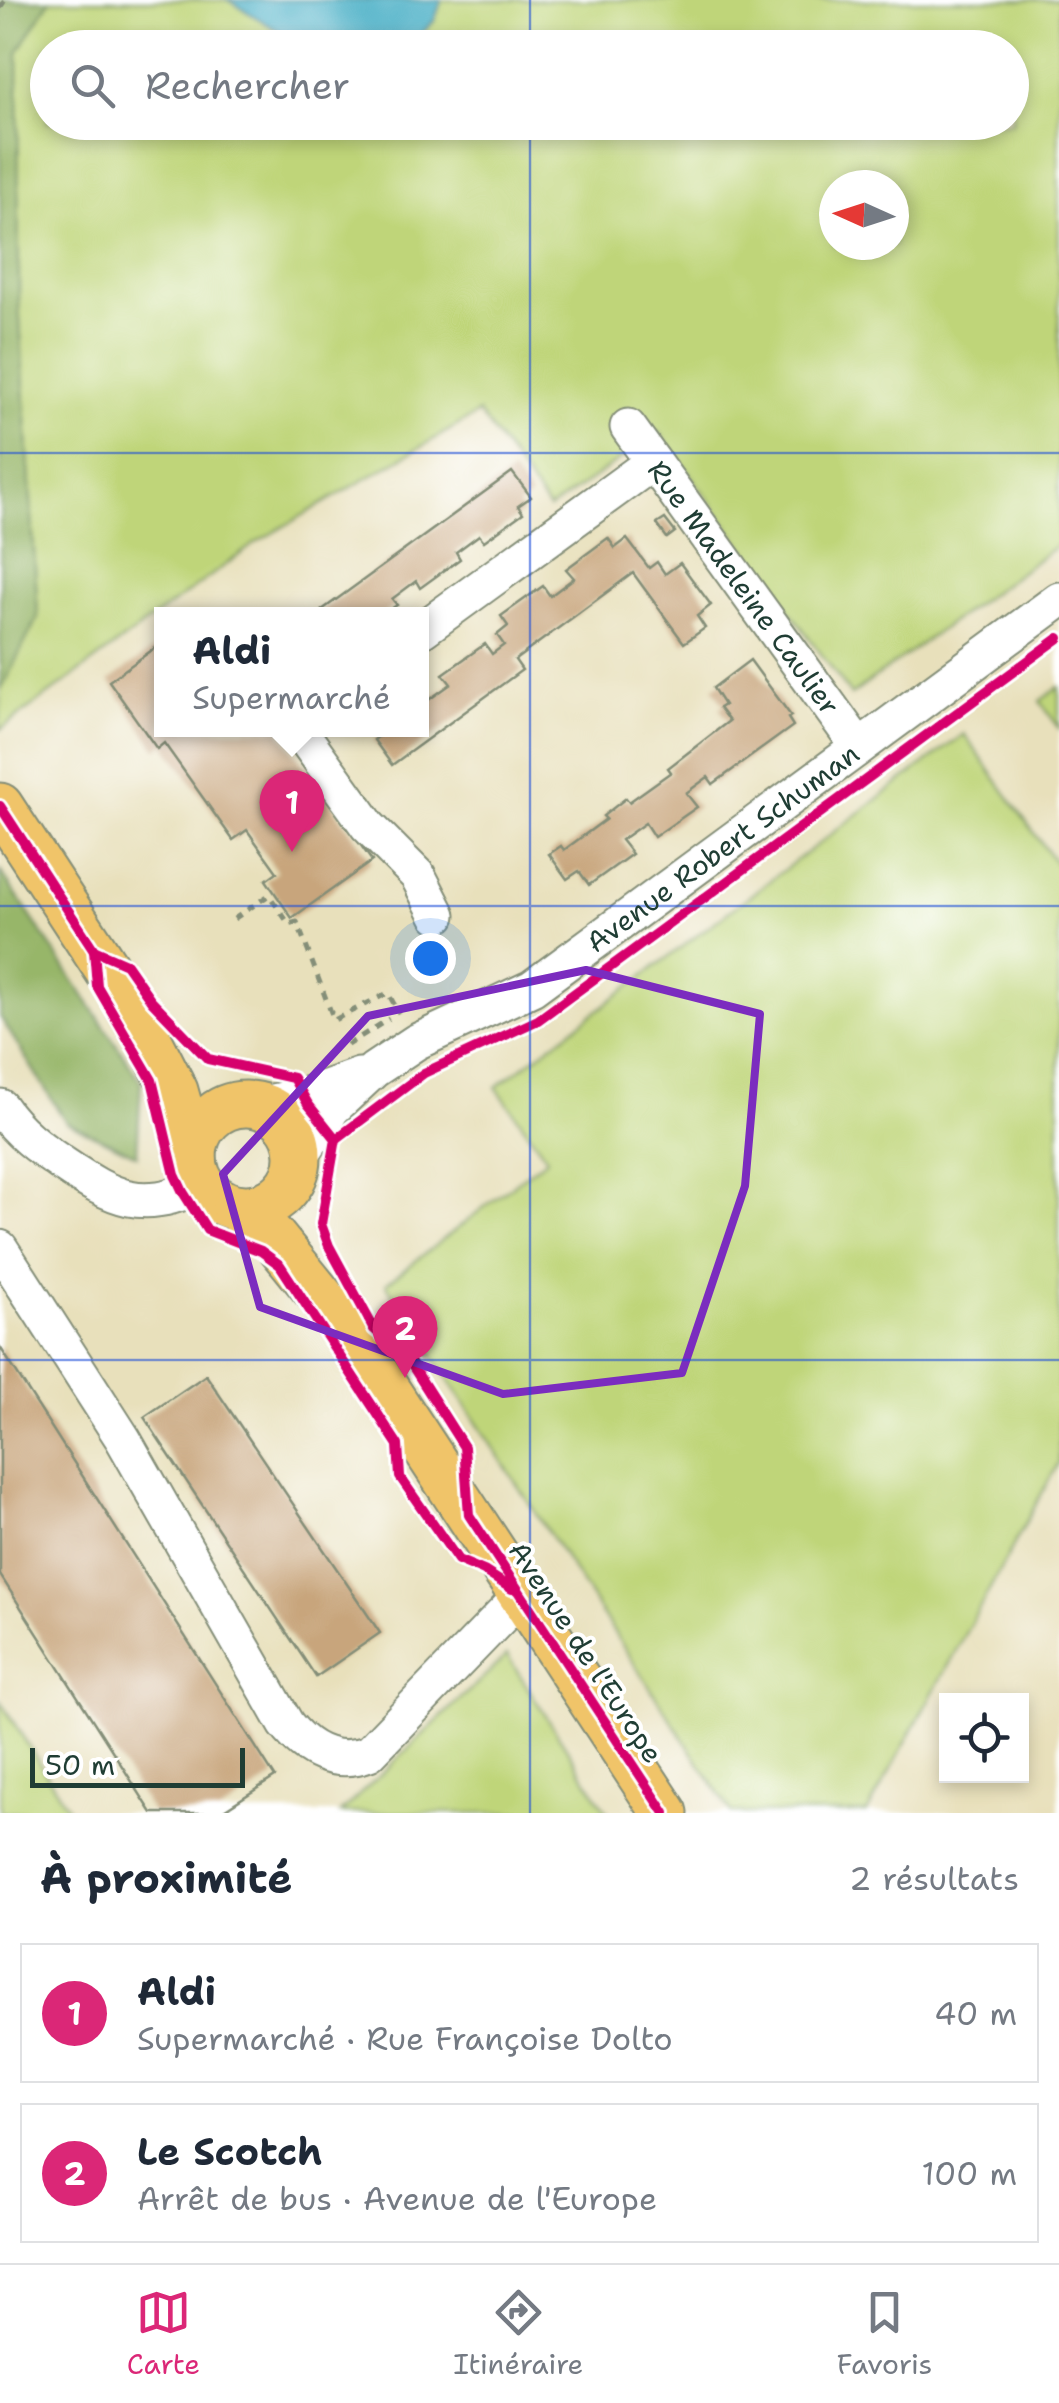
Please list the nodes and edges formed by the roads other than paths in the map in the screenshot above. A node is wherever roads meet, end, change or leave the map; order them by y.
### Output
1 (628, 427) dead end
2 (653, 462) junction
3 (1059, 600) edge
4 (429, 625) edge
5 (303, 737) edge
6 (859, 746) junction
7 (0, 806) edge
8 (438, 915) dead end
9 (133, 1010) junction
10 (374, 1070) junction
11 (252, 1105) junction
12 (0, 1106) edge
13 (295, 1169) junction
14 (210, 1183) junction
15 (0, 1248) edge
16 (344, 1326) junction
17 (522, 1595) junction
18 (665, 1813) edge

1 - 2 street, Rue Madeleine Caulier
2 - 4 street
2 - 6 street, Rue Madeleine Caulier
3 - 6 street, Avenue Robert Schuman
5 - 8 street
6 - 10 street, Avenue Robert Schuman
7 - 9 main road
9 - 11 main road
9 - 14 main road
10 - 11 street, Avenue Robert Schuman
10 - 13 street, Avenue Robert Schuman
11 - 13 main road
11 - 14 main road
12 - 14 street
13 - 14 main road
13 - 16 main road, Avenue de l'Europe
14 - 16 main road, Avenue de l'Europe
15 - 17 street
16 - 17 main road, Avenue de l'Europe
17 - 18 main road, Avenue de l'Europe

